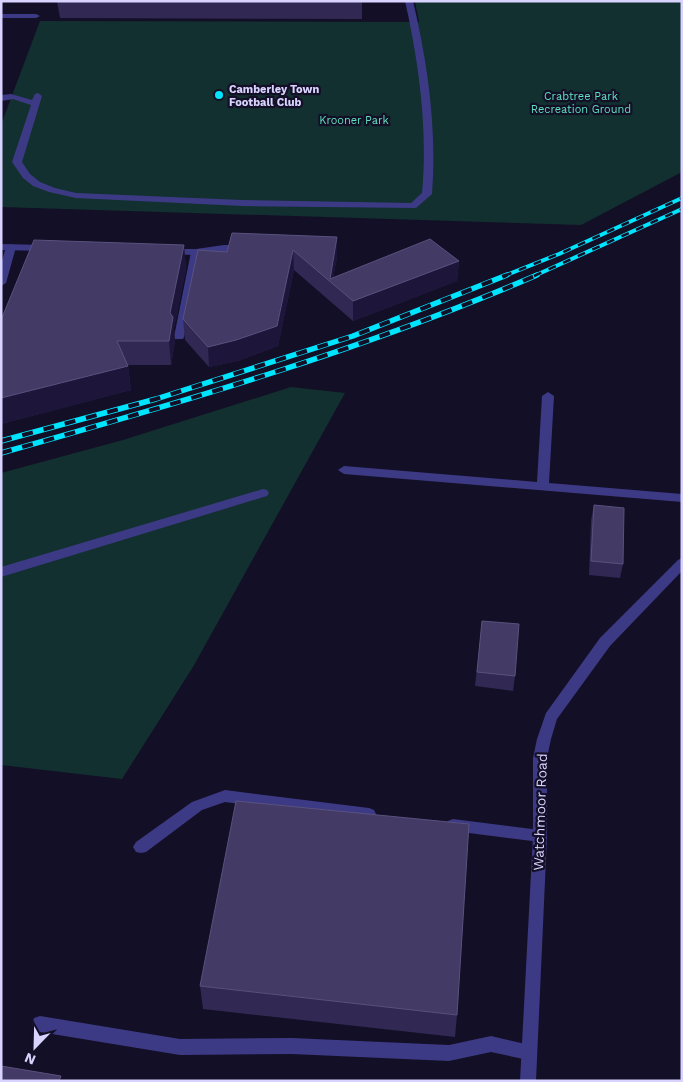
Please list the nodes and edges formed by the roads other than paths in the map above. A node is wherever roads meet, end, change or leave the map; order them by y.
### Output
1 (410, 3) edge
2 (1, 16) edge
3 (36, 16) dead end
4 (1, 98) edge
5 (6, 247) edge
6 (60, 248) edge
7 (253, 249) edge
8 (157, 251) edge
9 (196, 252) junction
10 (1, 283) edge
11 (179, 337) dead end
12 (548, 396) dead end
13 (344, 470) dead end
14 (543, 486) junction
15 (263, 493) dead end
16 (682, 498) edge
17 (682, 563) edge
18 (1, 572) edge
19 (382, 816) edge
20 (441, 823) edge
21 (540, 836) junction
22 (141, 847) dead end
23 (40, 1024) dead end
24 (528, 1052) junction
25 (528, 1081) edge

1 - 4 street
2 - 3 street
5 - 6 street
5 - 10 street
7 - 9 street
8 - 9 street
9 - 11 street
12 - 14 street
13 - 14 street
14 - 16 street
15 - 18 street
17 - 21 street, Watchmoor Road
19 - 22 street
20 - 21 street
21 - 24 street, Watchmoor Road
23 - 24 street
24 - 25 street, Watchmoor Road

